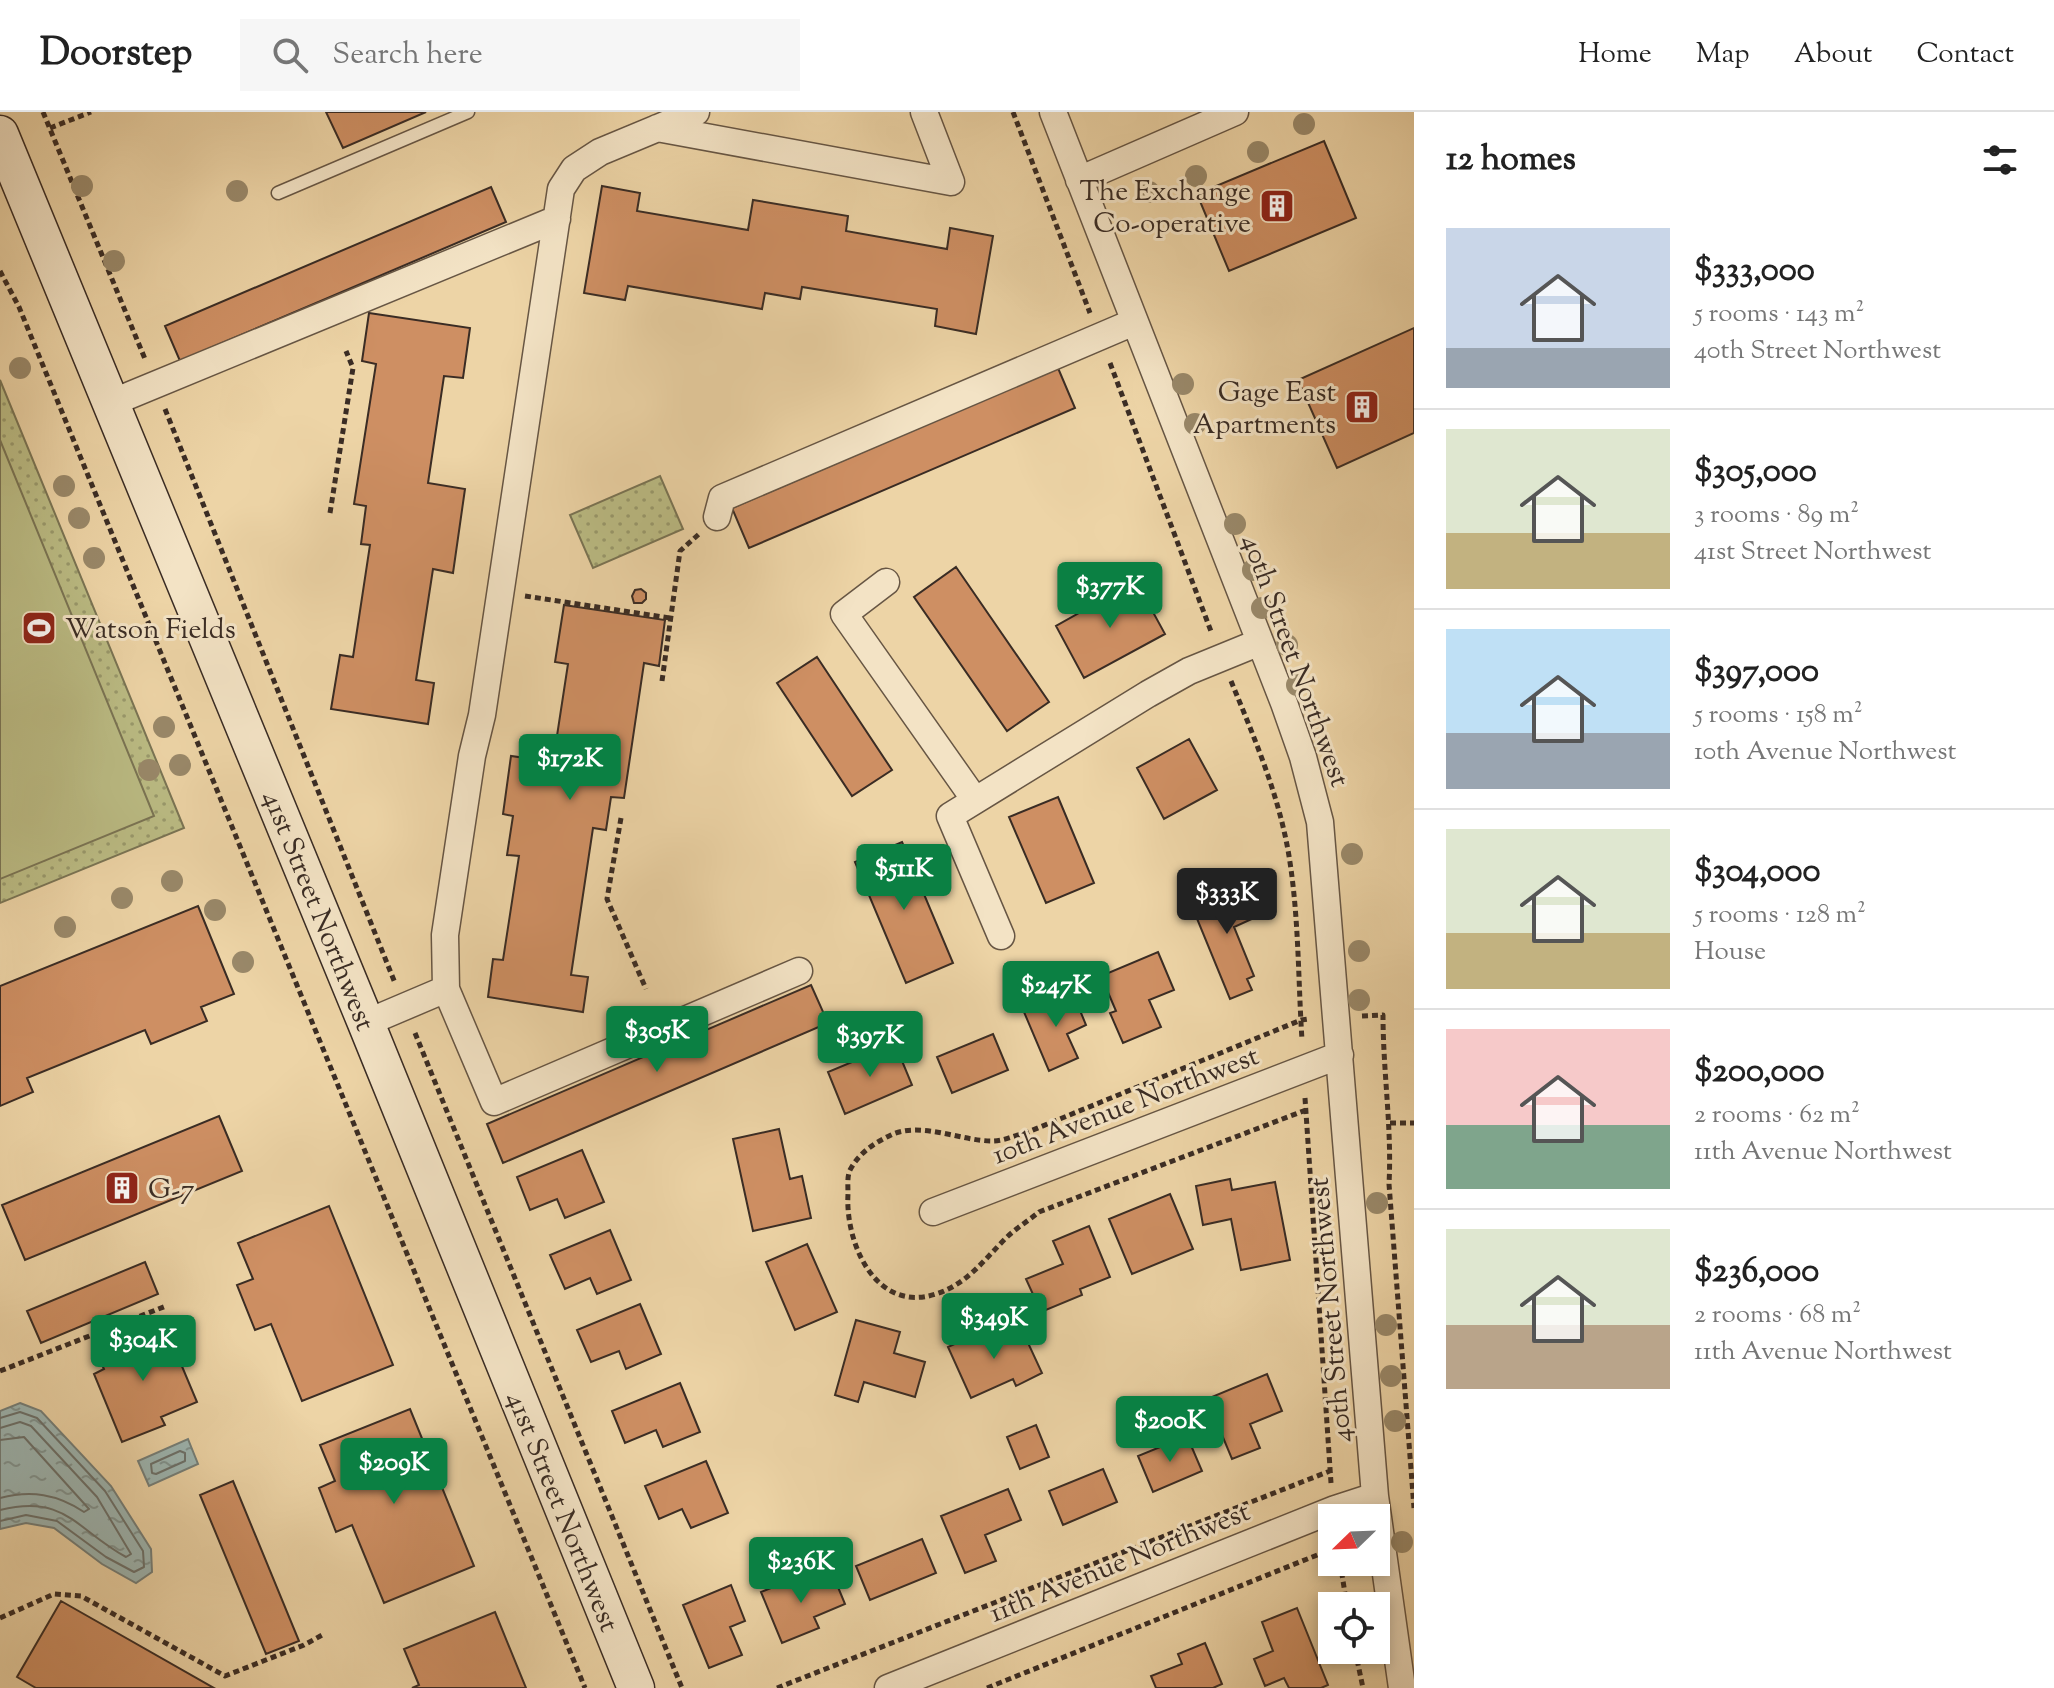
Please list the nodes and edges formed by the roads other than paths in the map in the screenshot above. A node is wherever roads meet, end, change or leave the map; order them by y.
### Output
1 (468, 112) edge
2 (696, 112) edge
3 (924, 112) edge
4 (1053, 112) edge
5 (1235, 112) edge
6 (657, 128) junction
7 (0, 134) edge
8 (1079, 180) junction
9 (278, 193) dead end
10 (557, 219) junction
11 (1134, 322) junction
12 (111, 403) junction
13 (717, 517) road end
14 (886, 582) dead end
15 (1260, 642) junction
16 (975, 800) junction
17 (1001, 936) dead end
18 (799, 971) dead end
19 (446, 989) junction
20 (366, 1023) junction
21 (1340, 1055) junction
22 (933, 1212) dead end
23 (1375, 1496) junction
24 (636, 1688) edge
25 (888, 1688) edge
26 (1402, 1688) edge

1 - 9 lane
2 - 6 street
3 - 6 street
4 - 8 street, 40th Street Northwest
5 - 8 street
6 - 10 street
7 - 12 main road, 41st Street Northwest
8 - 11 street, 40th Street Northwest
10 - 12 street
10 - 19 street
11 - 13 street
11 - 15 street, 40th Street Northwest
12 - 20 main road, 41st Street Northwest
14 - 16 street
15 - 16 street
15 - 21 street, 40th Street Northwest
16 - 17 street
18 - 19 street
19 - 20 street
20 - 24 main road, 41st Street Northwest
21 - 22 street, 10th Avenue Northwest
21 - 23 street, 40th Street Northwest
23 - 25 street, 11th Avenue Northwest
23 - 26 street, 40th Street Northwest

